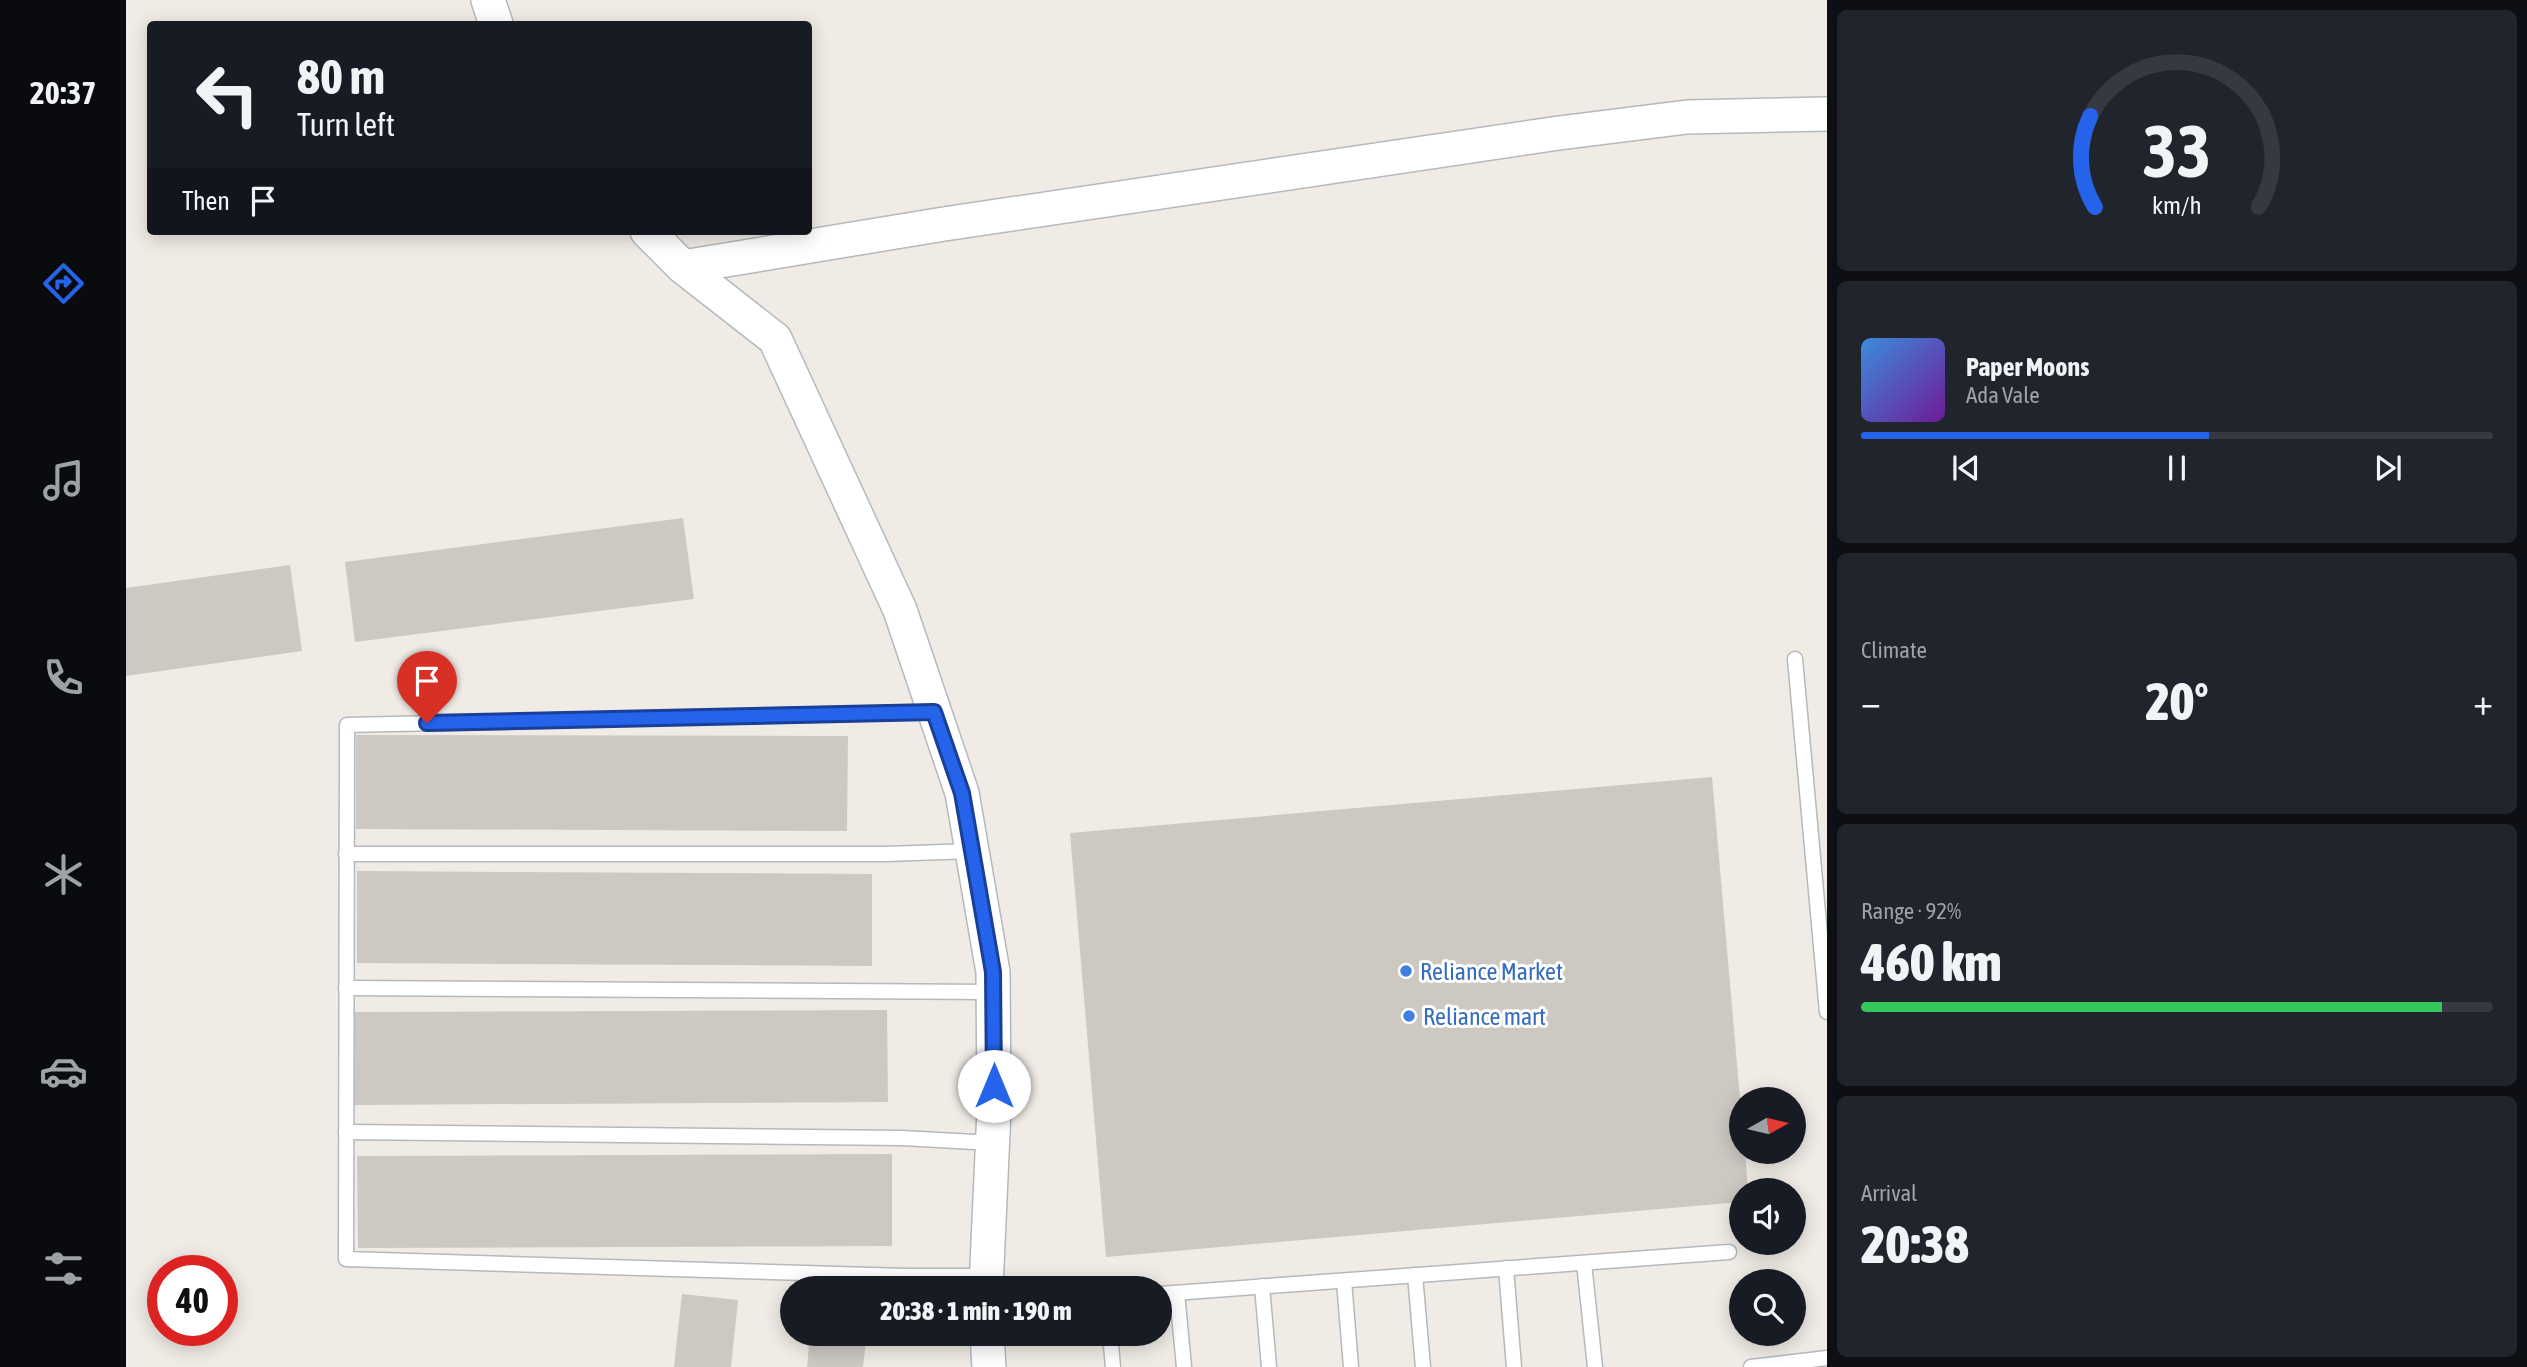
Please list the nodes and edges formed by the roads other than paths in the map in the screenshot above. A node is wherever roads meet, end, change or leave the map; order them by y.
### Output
1 (488, 0) edge
2 (495, 21) edge
3 (1827, 114) edge
4 (651, 235) edge
5 (682, 267) junction
6 (1795, 659) dead end
7 (934, 712) junction
8 (972, 851) junction
9 (346, 854) junction
10 (346, 988) junction
11 (993, 992) junction
12 (1827, 1012) edge
13 (346, 1132) junction
14 (993, 1143) junction
15 (1729, 1252) dead end
16 (1584, 1263) junction
17 (1506, 1269) junction
18 (1415, 1275) junction
19 (905, 1276) edge
20 (986, 1276) edge
21 (1345, 1281) junction
22 (1262, 1286) junction
23 (1172, 1293) edge
24 (1177, 1293) junction
25 (988, 1346) edge
26 (1111, 1346) edge
27 (1827, 1358) edge
28 (989, 1367) edge
29 (1113, 1367) edge
30 (1184, 1367) edge
31 (1269, 1367) edge
32 (1351, 1367) edge
33 (1423, 1367) edge
34 (1514, 1367) edge
35 (1595, 1367) edge
36 (1751, 1367) edge

1 - 2 street
3 - 5 street
4 - 5 street
5 - 7 street
6 - 12 lane
7 - 8 street
7 - 9 lane
8 - 9 lane
8 - 11 street
9 - 10 lane
10 - 11 lane
10 - 13 lane
11 - 14 street
13 - 14 lane
13 - 19 lane
14 - 20 street
15 - 16 lane
16 - 17 lane
16 - 35 lane
17 - 18 lane
17 - 34 lane
18 - 21 lane
18 - 33 lane
21 - 22 lane
21 - 32 lane
22 - 24 lane
22 - 31 lane
23 - 24 lane
24 - 30 lane
25 - 28 street
26 - 29 lane
27 - 36 lane

